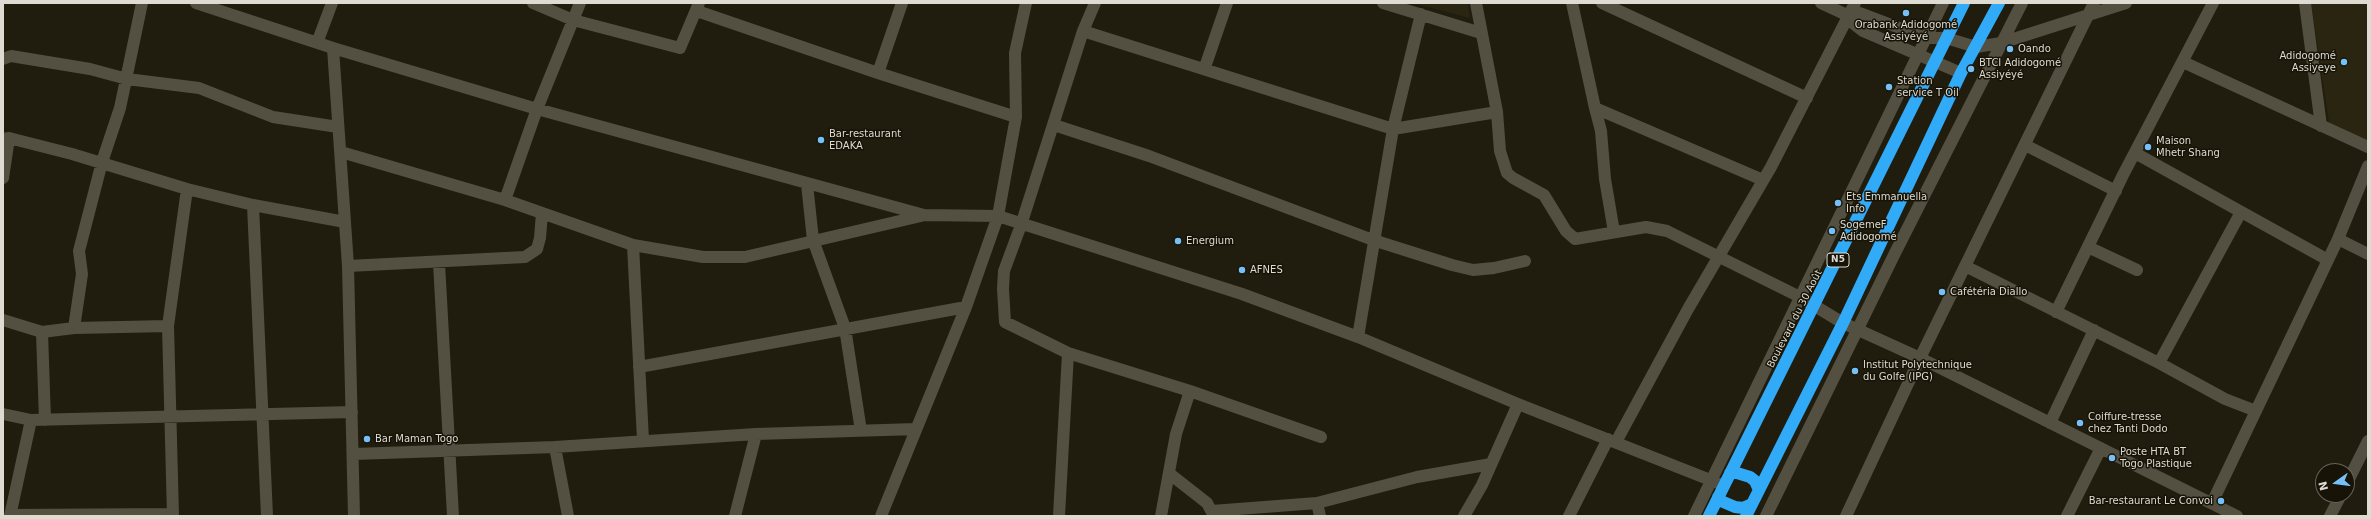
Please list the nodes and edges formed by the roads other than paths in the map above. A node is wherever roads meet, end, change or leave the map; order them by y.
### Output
1 (142, 3) edge
2 (196, 3) edge
3 (332, 3) edge
4 (532, 3) edge
5 (580, 3) edge
6 (902, 3) edge
7 (1026, 3) edge
8 (1095, 3) edge
9 (1227, 3) edge
10 (1384, 3) edge
11 (1476, 3) edge
12 (1572, 3) edge
13 (1602, 3) edge
14 (1821, 3) edge
15 (1855, 3) edge
16 (1944, 3) edge
17 (1964, 3) edge
18 (1998, 3) edge
19 (2022, 3) edge
20 (2126, 3) edge
21 (2213, 3) edge
22 (2305, 3) edge
23 (698, 7) edge
24 (2092, 8) edge
25 (1421, 14) junction
26 (1849, 16) junction
27 (573, 20) junction
28 (1083, 31) junction
29 (1481, 33) junction
30 (1926, 38) junction
31 (1946, 38) junction
32 (317, 43) junction
33 (2001, 43) junction
34 (1976, 47) junction
35 (333, 48) junction
36 (1918, 55) junction
37 (3, 59) edge
38 (1935, 62) junction
39 (2183, 62) junction
40 (1205, 68) junction
41 (878, 73) junction
42 (1961, 73) junction
43 (127, 79) junction
44 (1807, 98) junction
45 (1595, 108) junction
46 (537, 109) junction
47 (1497, 112) junction
48 (1016, 117) junction
49 (1054, 125) junction
50 (2321, 126) junction
51 (338, 128) junction
52 (1393, 128) junction
53 (6, 138) edge
54 (2024, 145) junction
55 (2368, 147) edge
56 (341, 152) junction
57 (2135, 153) junction
58 (102, 162) junction
59 (2368, 166) edge
60 (3, 178) edge
61 (1763, 180) junction
62 (807, 184) junction
63 (187, 189) junction
64 (2116, 191) junction
65 (505, 200) junction
66 (253, 205) junction
67 (2241, 212) junction
68 (542, 213) junction
69 (924, 215) junction
70 (998, 216) junction
71 (345, 222) junction
72 (1022, 225) junction
73 (1614, 232) junction
74 (2338, 239) junction
75 (813, 240) junction
76 (1373, 240) junction
77 (633, 245) junction
78 (2088, 247) junction
79 (2368, 254) edge
80 (1719, 257) junction
81 (2328, 260) junction
82 (1525, 261) dead end
83 (439, 263) junction
84 (348, 266) junction
85 (1965, 266) junction
86 (2137, 270) dead end
87 (1800, 297) junction
88 (1815, 306) junction
89 (966, 307) junction
90 (2056, 312) junction
91 (3, 320) edge
92 (1843, 323) junction
93 (168, 326) junction
94 (74, 328) junction
95 (845, 328) junction
96 (1858, 330) junction
97 (2094, 330) junction
98 (42, 332) junction
99 (1358, 337) junction
100 (1068, 353) junction
101 (1920, 358) junction
102 (2159, 363) junction
103 (639, 367) junction
104 (1190, 391) junction
105 (1518, 404) junction
106 (2256, 411) junction
107 (352, 412) junction
108 (3, 414) edge
109 (262, 414) junction
110 (170, 417) junction
111 (31, 420) junction
112 (45, 420) junction
113 (2050, 423) junction
114 (916, 429) junction
115 (861, 431) junction
116 (756, 434) junction
117 (1321, 437) dead end
118 (642, 440) junction
119 (1612, 441) junction
120 (2368, 441) edge
121 (555, 447) junction
122 (2101, 448) junction
123 (449, 451) junction
124 (354, 454) junction
125 (1491, 464) junction
126 (2355, 467) edge
127 (1730, 473) junction
128 (1170, 474) junction
129 (1718, 482) junction
130 (1759, 490) junction
131 (1718, 497) junction
132 (1317, 503) junction
133 (2337, 503) edge
134 (1752, 504) junction
135 (2212, 504) junction
136 (1213, 513) edge
137 (10, 515) edge
138 (173, 515) edge
139 (267, 516) edge
140 (354, 516) edge
141 (453, 516) edge
142 (568, 516) edge
143 (735, 516) edge
144 (881, 516) edge
145 (1060, 516) edge
146 (1161, 516) edge
147 (1320, 516) edge
148 (1464, 516) edge
149 (1569, 516) edge
150 (1694, 516) edge
151 (1709, 516) edge
152 (1746, 516) edge
153 (1766, 516) edge
154 (1846, 516) edge
155 (2067, 516) edge
156 (2237, 516) edge
157 (2330, 516) edge

1 - 43 street
2 - 32 street
3 - 32 street
4 - 27 street
5 - 27 street
6 - 41 street
7 - 48 street
8 - 28 street
9 - 40 street
10 - 25 street
11 - 29 street
12 - 45 street
13 - 44 street
14 - 26 street
15 - 26 street
16 - 30 street
17 - 31 highway, Boulevard du 30 Août / N5
18 - 34 highway
19 - 33 street
20 - 24 street
21 - 39 street
22 - 50 street
23 - 27 street
23 - 41 street
24 - 33 street
24 - 54 street
25 - 29 street
25 - 52 street
26 - 30 street
26 - 36 street
26 - 44 street
27 - 46 street
28 - 40 street
28 - 49 street
29 - 47 street
30 - 31 street
30 - 36 street
31 - 34 street
31 - 38 highway, Boulevard du 30 Août / N5
32 - 35 street
33 - 34 street
33 - 96 street
34 - 42 highway
35 - 46 street
35 - 51 street
36 - 38 street
36 - 87 street
37 - 43 street
38 - 42 street
38 - 88 highway, Boulevard du 30 Août / N5
39 - 50 street
39 - 57 street
40 - 52 street
41 - 48 street
42 - 92 highway
43 - 51 street
43 - 58 street
44 - 61 street
45 - 61 street
45 - 73 street
46 - 62 street
46 - 65 street
47 - 52 street
47 - 73 street
48 - 70 street
49 - 72 street
49 - 76 street
50 - 55 street
51 - 56 street
52 - 76 street
53 - 58 street
53 - 60 street
54 - 64 street
54 - 85 street
56 - 65 street
56 - 71 street
57 - 64 street
57 - 67 street
58 - 63 street
58 - 94 street
59 - 74 street
61 - 80 street
62 - 69 street
62 - 75 street
63 - 66 street
63 - 93 street
64 - 78 street
65 - 68 street
66 - 71 street
66 - 109 street
67 - 81 street
67 - 102 street
68 - 77 street
68 - 83 street
69 - 70 street
69 - 75 street
70 - 72 street
70 - 89 street
71 - 84 street
72 - 99 street
72 - 100 street
73 - 80 street
74 - 79 street
74 - 81 street
75 - 77 street
75 - 95 street
76 - 82 street
76 - 99 street
77 - 103 street
78 - 86 street
78 - 90 street
80 - 87 street
80 - 119 street
81 - 106 street
83 - 84 street
83 - 123 street
84 - 107 street
85 - 90 street
85 - 101 street
87 - 88 street
87 - 129 street
88 - 92 street
88 - 127 highway, Boulevard du 30 Août / N5
89 - 95 street
89 - 114 street
90 - 97 street
91 - 98 street
92 - 96 street
92 - 130 highway
93 - 94 street
93 - 110 street
94 - 98 street
95 - 103 street
95 - 115 street
96 - 101 street
96 - 153 street
97 - 102 street
97 - 113 street
98 - 112 street
99 - 105 street
100 - 104 street
100 - 145 street
101 - 113 street
101 - 154 street
102 - 106 street
103 - 118 street
104 - 117 street
104 - 128 street
105 - 119 street
105 - 125 street
106 - 135 street
107 - 109 street
107 - 124 street
108 - 111 street
109 - 110 street
109 - 139 street
110 - 112 street
110 - 138 street
111 - 112 street
111 - 137 street
113 - 122 street
114 - 115 street
114 - 144 street
115 - 116 street
116 - 118 street
116 - 143 street
118 - 121 street
119 - 129 street
119 - 149 street
120 - 126 street
121 - 123 street
121 - 142 street
122 - 135 street
122 - 155 street
123 - 124 street
123 - 141 street
124 - 140 street
125 - 132 street
125 - 148 street
127 - 129 highway, Boulevard du 30 Août / N5
127 - 130 highway
128 - 136 street
128 - 146 street
129 - 131 highway, Boulevard du 30 Août / N5
129 - 150 street
130 - 134 highway
131 - 134 highway
131 - 151 highway, Boulevard du 30 Août / N5
132 - 136 street
132 - 147 street
133 - 157 street
134 - 152 highway
135 - 156 street
137 - 138 street

